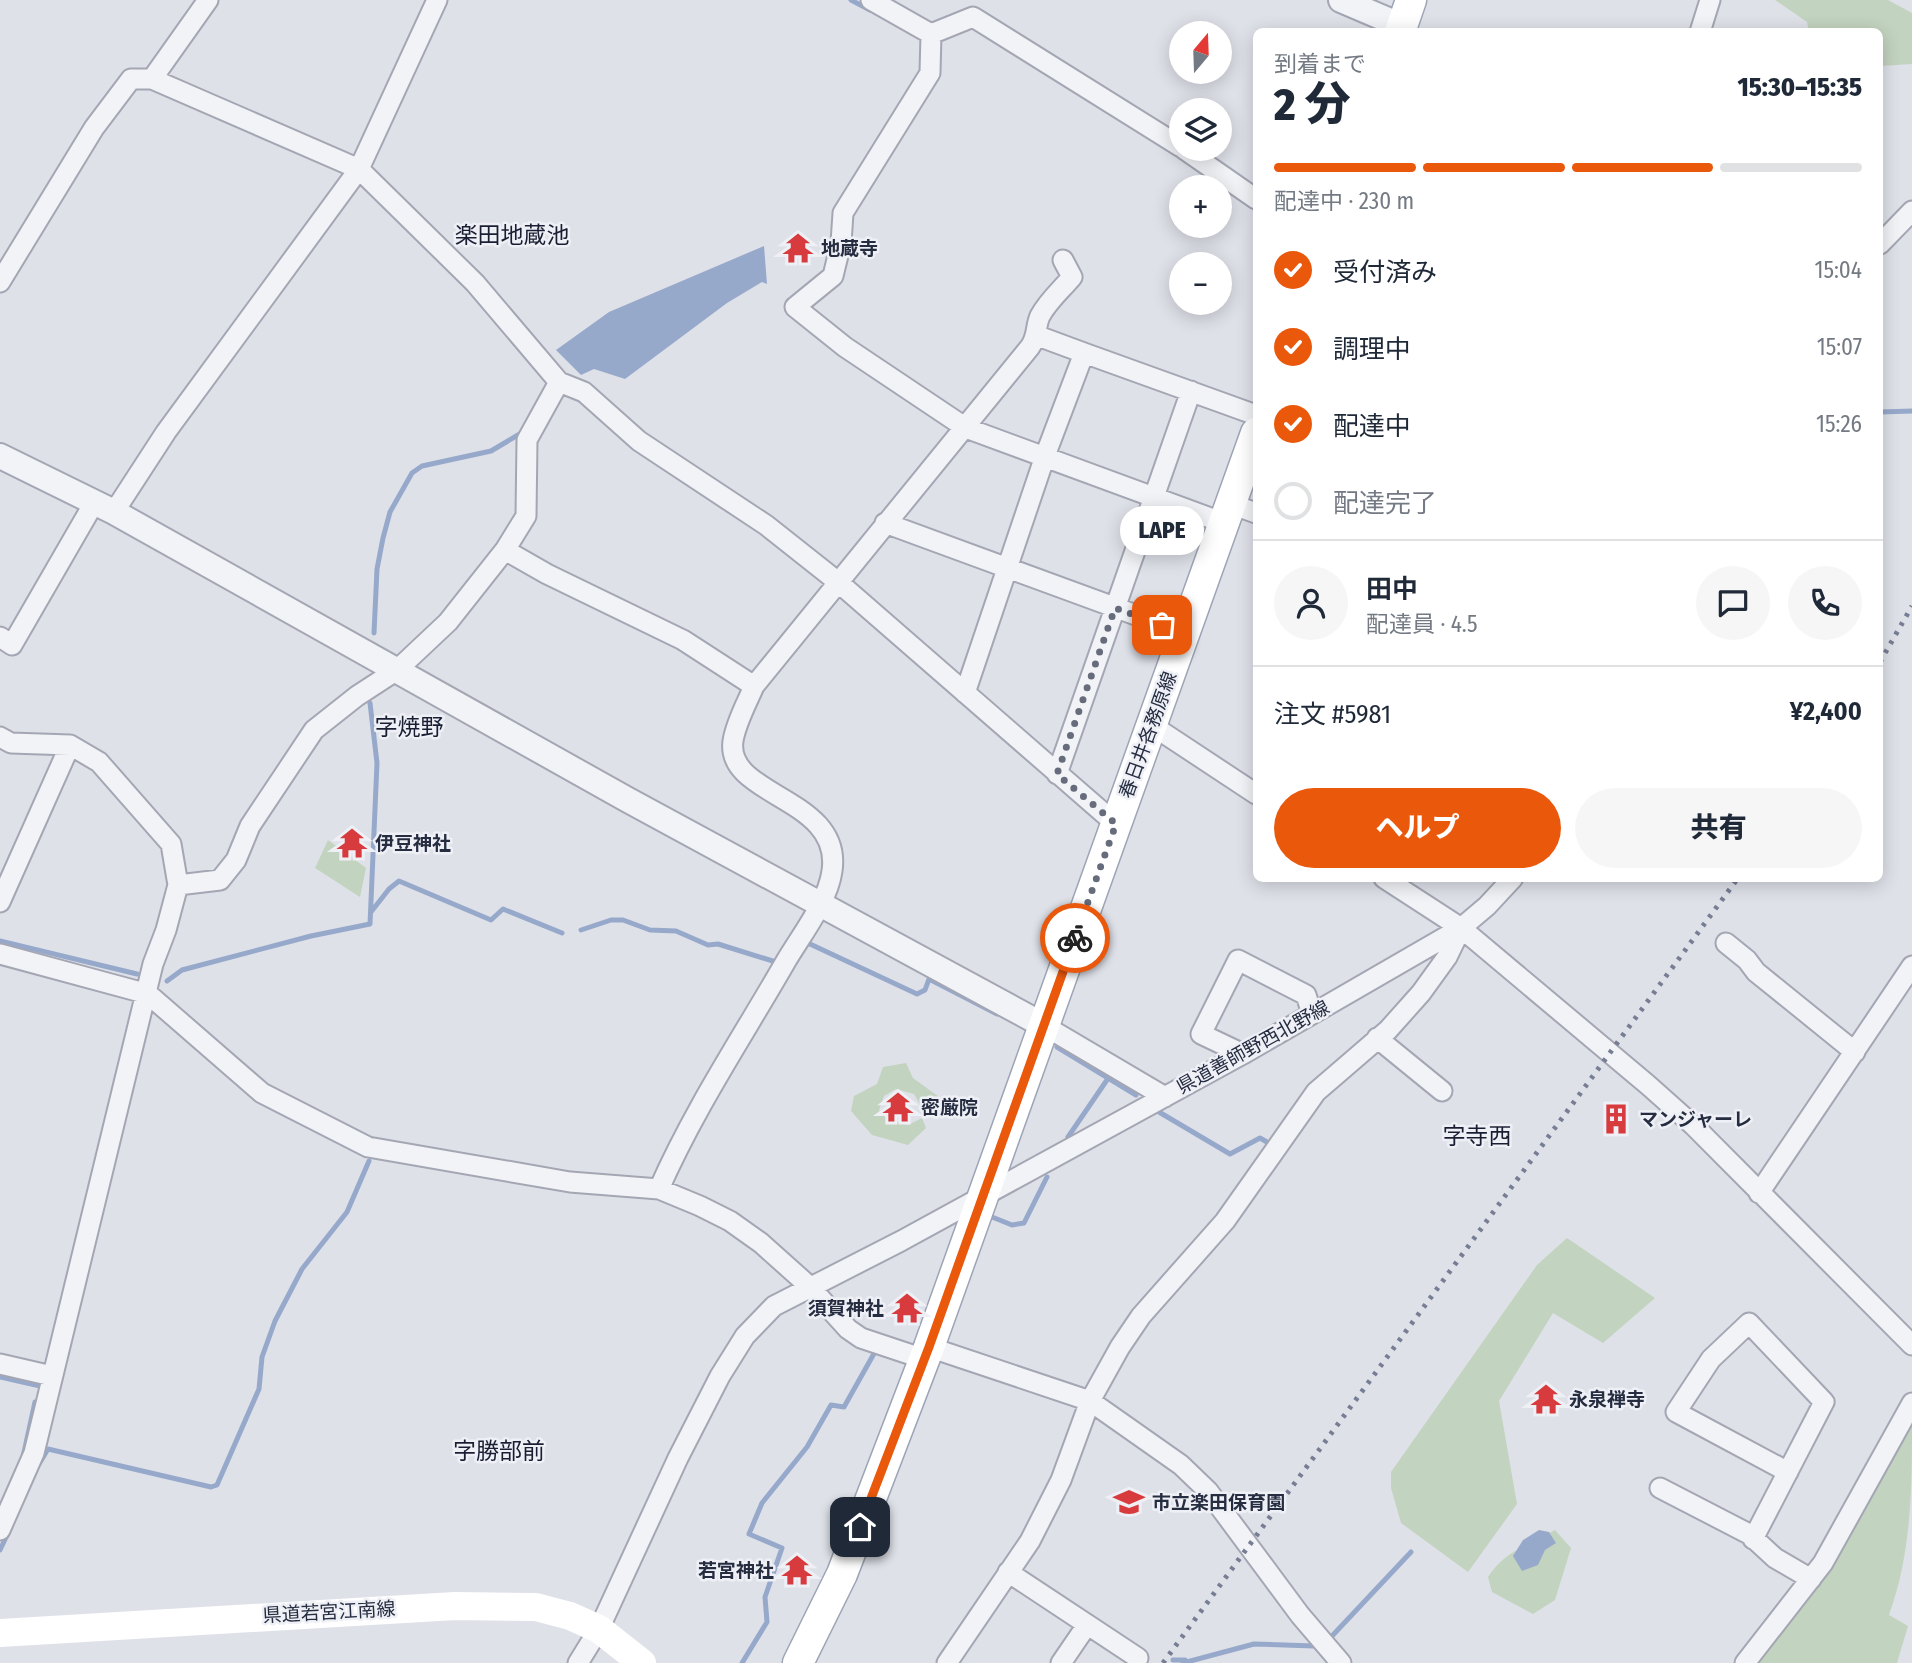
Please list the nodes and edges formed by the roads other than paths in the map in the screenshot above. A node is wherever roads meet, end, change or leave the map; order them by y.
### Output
1 (208, 0) edge
2 (437, 0) edge
3 (871, 0) edge
4 (1342, 0) edge
5 (1710, 0) edge
6 (1404, 19) edge
7 (1701, 28) edge
8 (931, 34) junction
9 (152, 79) junction
10 (1169, 140) edge
11 (1201, 161) edge
12 (359, 169) junction
13 (1253, 197) edge
14 (1912, 211) edge
15 (1883, 241) edge
16 (1063, 261) dead end
17 (0, 282) edge
18 (1038, 336) junction
19 (1084, 353) junction
20 (559, 382) junction
21 (1191, 391) junction
22 (1253, 414) edge
23 (967, 428) junction
24 (1253, 446) edge
25 (0, 456) edge
26 (1045, 456) junction
27 (1154, 497) junction
28 (104, 507) junction
29 (1237, 514) edge
30 (885, 523) junction
31 (505, 550) junction
32 (1008, 568) junction
33 (838, 582) junction
34 (1115, 608) junction
35 (1185, 633) junction
36 (0, 637) edge
37 (397, 670) junction
38 (754, 686) junction
39 (965, 693) junction
40 (1153, 726) junction
41 (0, 737) edge
42 (70, 745) junction
43 (1057, 774) junction
44 (1253, 792) edge
45 (1116, 824) junction
46 (1390, 882) edge
47 (1509, 882) edge
48 (178, 885) junction
49 (0, 902) edge
50 (819, 905) junction
51 (1461, 928) junction
52 (1726, 943) dead end
53 (0, 954) edge
54 (1912, 966) edge
55 (148, 994) junction
56 (1312, 1014) junction
57 (1044, 1025) junction
58 (1377, 1038) junction
59 (1855, 1052) junction
60 (1243, 1054) junction
61 (1442, 1091) dead end
62 (1165, 1097) junction
63 (659, 1189) junction
64 (1759, 1193) junction
65 (981, 1198) junction
66 (809, 1286) junction
67 (1912, 1345) edge
68 (926, 1353) junction
69 (0, 1364) edge
70 (52, 1376) junction
71 (1090, 1401) junction
72 (1912, 1403) edge
73 (1788, 1472) junction
74 (1660, 1488) dead end
75 (0, 1530) edge
76 (1753, 1539) junction
77 (1009, 1572) junction
78 (1811, 1579) junction
79 (1087, 1625) junction
80 (599, 1629) junction
81 (0, 1633) edge
82 (1138, 1658) dead end
83 (578, 1663) edge
84 (642, 1663) edge
85 (798, 1663) edge
86 (947, 1663) edge
87 (1061, 1663) edge
88 (1341, 1663) edge
89 (1745, 1663) edge

1 - 9 street
2 - 12 street
3 - 8 street
4 - 6 street
5 - 7 street
8 - 10 street
8 - 23 street
9 - 12 street
9 - 17 street
11 - 13 street
12 - 20 street
12 - 28 street
14 - 15 street
16 - 18 street
18 - 19 street
18 - 23 street
19 - 21 street
19 - 26 street
20 - 31 street
20 - 33 street
21 - 22 street
21 - 27 street
23 - 26 street
23 - 30 street
24 - 29 main road, 春日井各務原線
25 - 28 street
26 - 27 street
26 - 32 street
27 - 29 street
27 - 34 street
28 - 36 street
28 - 37 street
29 - 35 main road, 春日井各務原線
30 - 32 street
30 - 33 street
31 - 37 street
31 - 38 street
32 - 34 street
32 - 39 street
33 - 38 street
33 - 39 street
34 - 35 street
34 - 43 street
35 - 40 main road, 春日井各務原線
37 - 48 street
37 - 50 street
38 - 50 street
39 - 43 street
40 - 44 street
40 - 45 main road, 春日井各務原線
41 - 42 street
42 - 48 street
42 - 49 street
43 - 45 street
45 - 57 main road, 春日井各務原線
46 - 51 street
47 - 51 street, 県道善師野西北野線
48 - 55 street
50 - 57 street
50 - 63 street
51 - 56 street, 県道善師野西北野線
51 - 58 street
51 - 64 street
52 - 59 street
53 - 55 street
54 - 59 street
55 - 63 street
55 - 70 street
56 - 60 street, 県道善師野西北野線
56 - 60 street
57 - 62 street
57 - 65 main road, 春日井各務原線
58 - 61 street
58 - 71 street
59 - 64 street
60 - 62 street, 県道善師野西北野線
62 - 65 street, 県道善師野西北野線
63 - 66 street
64 - 67 street
65 - 66 street, 県道善師野西北野線
65 - 68 main road, 春日井各務原線
66 - 68 street
66 - 80 street, 県道善師野西北野線
68 - 71 street
68 - 85 main road, 春日井各務原線
69 - 70 street
70 - 75 street
71 - 77 street
71 - 88 street
72 - 78 street
73 - 73 street
73 - 76 street
74 - 76 street
76 - 78 street
77 - 79 street
77 - 86 street
78 - 89 street
79 - 82 street
79 - 87 street
80 - 81 main road, 県道若宮江南線
80 - 83 street, 県道善師野西北野線
80 - 84 main road, 県道若宮江南線

